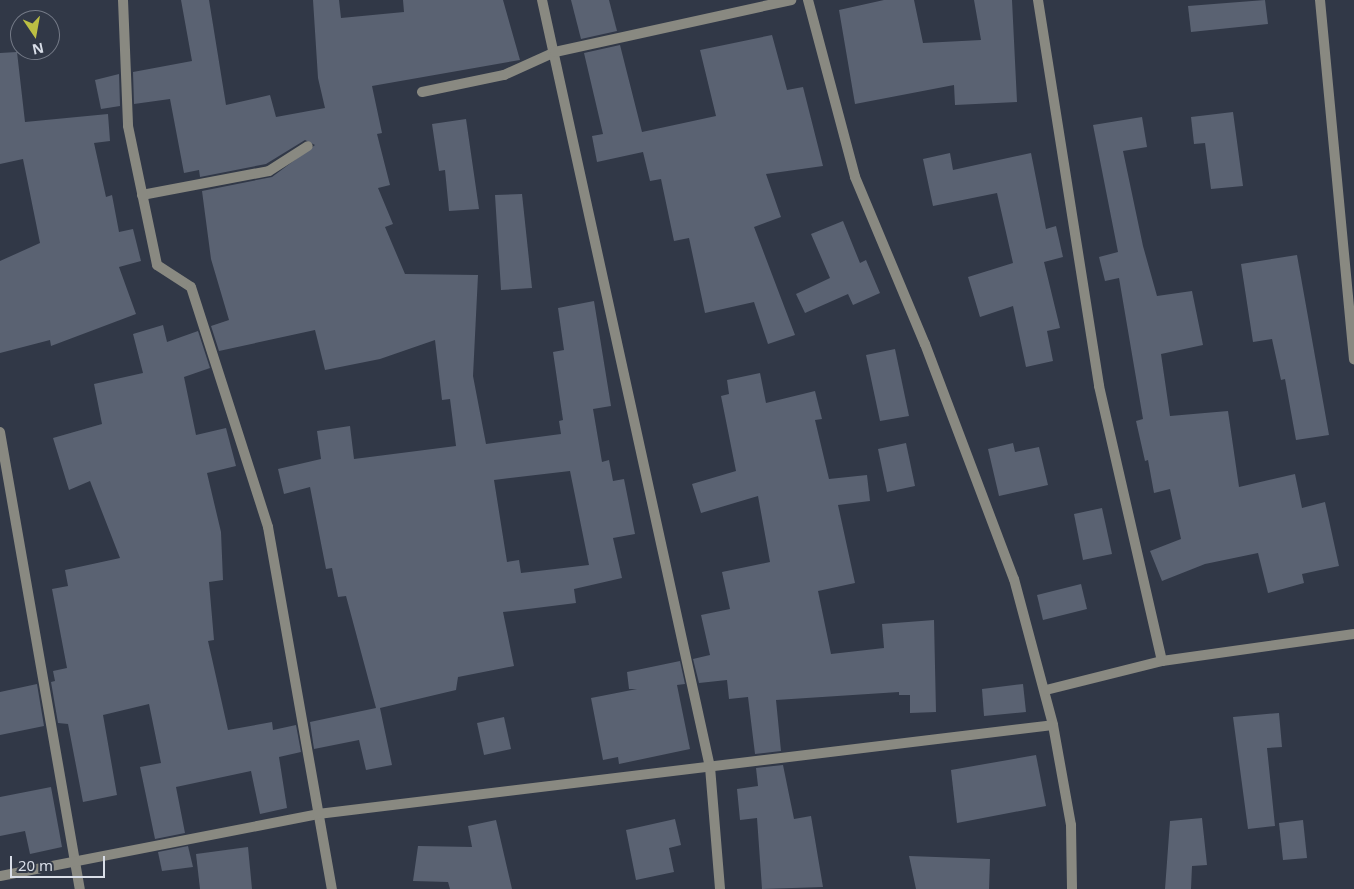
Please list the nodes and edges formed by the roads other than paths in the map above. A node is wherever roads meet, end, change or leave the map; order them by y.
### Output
1 (123, 0) edge
2 (542, 0) edge
3 (792, 0) edge
4 (808, 0) edge
5 (1038, 0) edge
6 (1320, 0) edge
7 (555, 52) junction
8 (422, 92) dead end
9 (308, 146) dead end
10 (142, 195) junction
11 (1354, 359) edge
12 (0, 432) edge
13 (1354, 634) edge
14 (1162, 661) junction
15 (1046, 690) junction
16 (1053, 725) junction
17 (710, 767) junction
18 (318, 814) junction
19 (77, 860) junction
20 (0, 876) edge
21 (80, 889) edge
22 (332, 889) edge
23 (720, 889) edge
24 (1072, 889) edge

1 - 10 street
2 - 7 street
3 - 7 street
4 - 15 street
5 - 14 street
6 - 11 street
7 - 8 street
7 - 17 street
9 - 10 street
10 - 18 street
12 - 19 street
13 - 14 street
14 - 15 street
15 - 16 street
16 - 17 street
16 - 24 street
17 - 18 street
17 - 23 street
18 - 19 street
18 - 22 street
19 - 20 street
19 - 21 street

